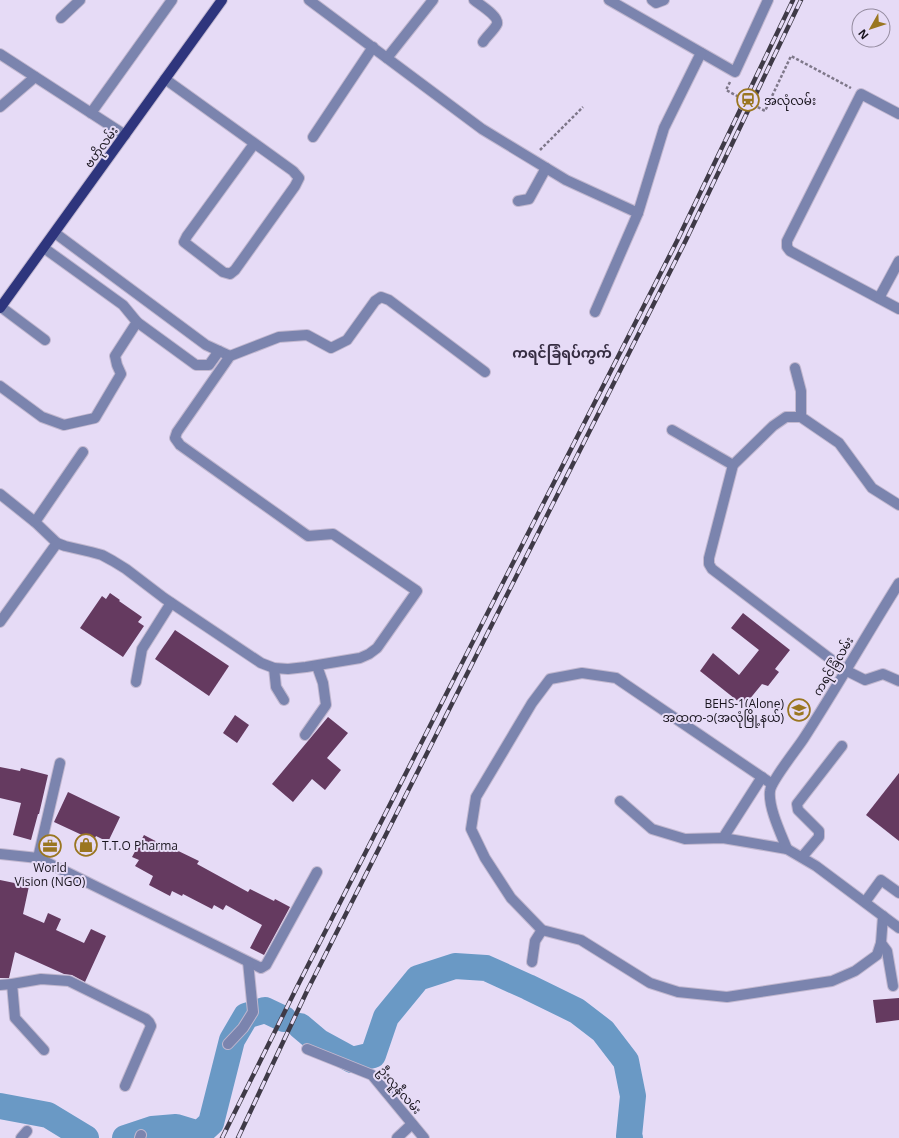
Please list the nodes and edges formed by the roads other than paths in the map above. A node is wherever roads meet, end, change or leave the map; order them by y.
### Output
1 (80, 0) edge
2 (172, 0) edge
3 (222, 0) edge
4 (309, 0) edge
5 (433, 0) edge
6 (474, 0) edge
7 (609, 0) edge
8 (652, 0) edge
9 (664, 0) edge
10 (768, 0) edge
11 (61, 18) dead end
12 (483, 42) dead end
13 (373, 47) junction
14 (701, 53) junction
15 (0, 54) edge
16 (387, 58) junction
17 (35, 77) junction
18 (165, 79) junction
19 (0, 107) edge
20 (91, 113) junction
21 (899, 114) edge
22 (125, 135) junction
23 (313, 137) dead end
24 (254, 144) junction
25 (546, 168) junction
26 (518, 201) dead end
27 (638, 212) junction
28 (55, 233) junction
29 (44, 248) junction
30 (899, 261) edge
31 (880, 298) junction
32 (0, 308) edge
33 (899, 309) edge
34 (595, 312) dead end
35 (137, 322) junction
36 (46, 340) dead end
37 (219, 351) junction
38 (230, 356) junction
39 (795, 368) dead end
40 (485, 372) dead end
41 (0, 386) edge
42 (801, 417) junction
43 (672, 430) dead end
44 (83, 452) dead end
45 (733, 465) junction
46 (0, 494) edge
47 (899, 506) edge
48 (35, 522) junction
49 (57, 543) junction
50 (899, 583) edge
51 (171, 603) junction
52 (0, 622) edge
53 (317, 666) junction
54 (274, 668) junction
55 (845, 670) junction
56 (899, 681) edge
57 (136, 682) dead end
58 (284, 700) dead end
59 (305, 735) dead end
60 (842, 746) dead end
61 (60, 764) dead end
62 (762, 777) junction
63 (772, 784) junction
64 (620, 801) dead end
65 (723, 838) junction
66 (787, 849) junction
67 (0, 854) edge
68 (38, 858) junction
69 (802, 858) junction
70 (317, 872) dead end
71 (899, 893) edge
72 (865, 902) junction
73 (883, 916) junction
74 (899, 928) edge
75 (542, 930) junction
76 (881, 942) junction
77 (248, 962) junction
78 (532, 962) dead end
79 (12, 984) junction
80 (0, 986) edge
81 (893, 986) dead end
82 (228, 1044) dead end
83 (307, 1049) dead end
84 (44, 1050) dead end
85 (124, 1086) dead end
86 (412, 1124) junction
87 (397, 1138) edge
88 (424, 1138) edge

1 - 11 street
2 - 20 street
3 - 18 main road, ဗဟိုလမ်း
4 - 13 street
5 - 16 street
6 - 12 street
7 - 14 street
8 - 9 street
10 - 14 street
13 - 16 street
13 - 23 street
14 - 27 street
15 - 17 street
16 - 25 street
17 - 19 street
17 - 20 street
18 - 22 main road, ဗဟိုလမ်း
18 - 24 street
20 - 22 street
21 - 31 street
22 - 28 main road, ဗဟိုလမ်း
24 - 24 street
25 - 26 street
25 - 27 street
27 - 34 street
28 - 29 main road, ဗဟိုလမ်း
28 - 37 street
29 - 32 main road, ဗဟိုလမ်း
29 - 35 street
30 - 31 street
31 - 33 street
32 - 36 street
35 - 37 street
35 - 41 street
37 - 38 street
38 - 40 street
38 - 53 street
39 - 42 street
42 - 45 street
42 - 47 street
43 - 45 street
44 - 48 street
45 - 55 street
46 - 48 street
48 - 49 street
49 - 51 street
49 - 52 street
50 - 55 street, ကရင်ခြံလမ်း
51 - 54 street
51 - 57 street
53 - 54 street
53 - 59 street
54 - 58 street
55 - 56 street
55 - 63 street, ကရင်ခြံလမ်း
60 - 69 street
61 - 68 street
62 - 63 street
62 - 65 street
62 - 75 street
63 - 66 street
64 - 65 street
65 - 66 street
66 - 69 street
67 - 68 street
68 - 77 street
69 - 72 street
70 - 77 street
71 - 72 street
72 - 73 street
73 - 74 street
73 - 76 street
75 - 76 street
75 - 78 street
76 - 81 street
77 - 82 street
79 - 80 street
79 - 84 street
79 - 85 street
83 - 86 street, ဦးလူနီလမ်း
86 - 87 street
86 - 88 street, ဦးလူနီလမ်း

